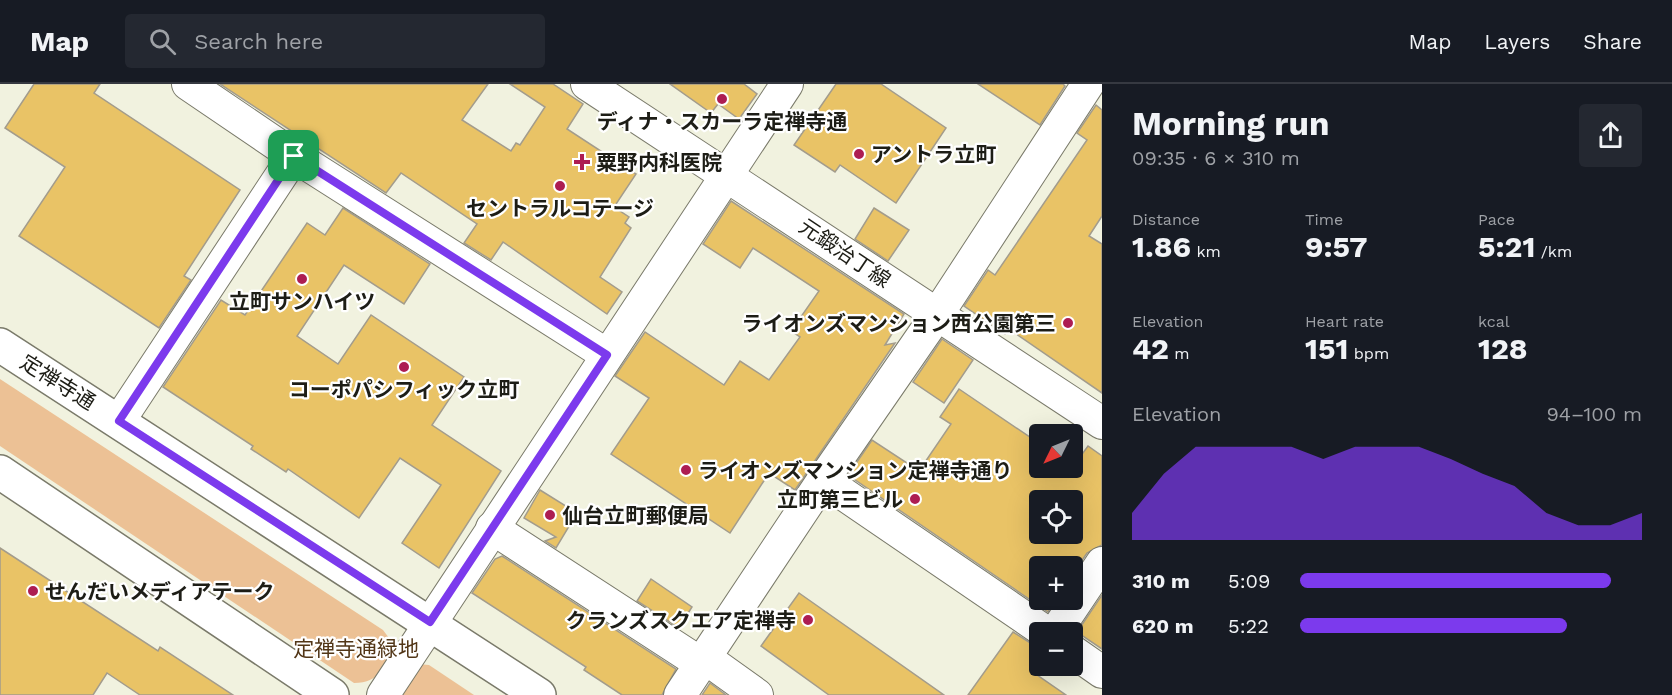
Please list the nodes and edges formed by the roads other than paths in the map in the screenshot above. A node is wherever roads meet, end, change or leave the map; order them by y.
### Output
1 (188, 84) edge
2 (587, 84) edge
3 (787, 84) edge
4 (1088, 84) edge
5 (294, 156) junction
6 (728, 175) junction
7 (937, 315) junction
8 (0, 345) edge
9 (607, 355) junction
10 (119, 421) junction
11 (1102, 423) edge
12 (0, 472) edge
13 (823, 480) junction
14 (492, 528) junction
15 (1102, 563) edge
16 (430, 622) junction
17 (1031, 622) edge
18 (1062, 622) edge
19 (1083, 659) edge
20 (702, 660) junction
21 (1102, 672) edge
22 (332, 695) edge
23 (383, 695) edge
24 (539, 695) edge
25 (680, 695) edge
26 (757, 695) edge

1 - 5 street
2 - 6 street, 元鍛治丁線
3 - 6 street
4 - 7 street
5 - 9 street
5 - 10 street
6 - 7 street, 元鍛治丁線
6 - 9 street
7 - 11 street, 元鍛治丁線
7 - 13 street
8 - 10 street, 定禅寺通
9 - 14 street
10 - 16 street, 定禅寺通
12 - 22 street
13 - 17 street
13 - 20 street
14 - 16 street
14 - 20 street
15 - 18 street
16 - 23 street
16 - 24 street, 定禅寺通
19 - 21 street
20 - 25 street
20 - 26 street

